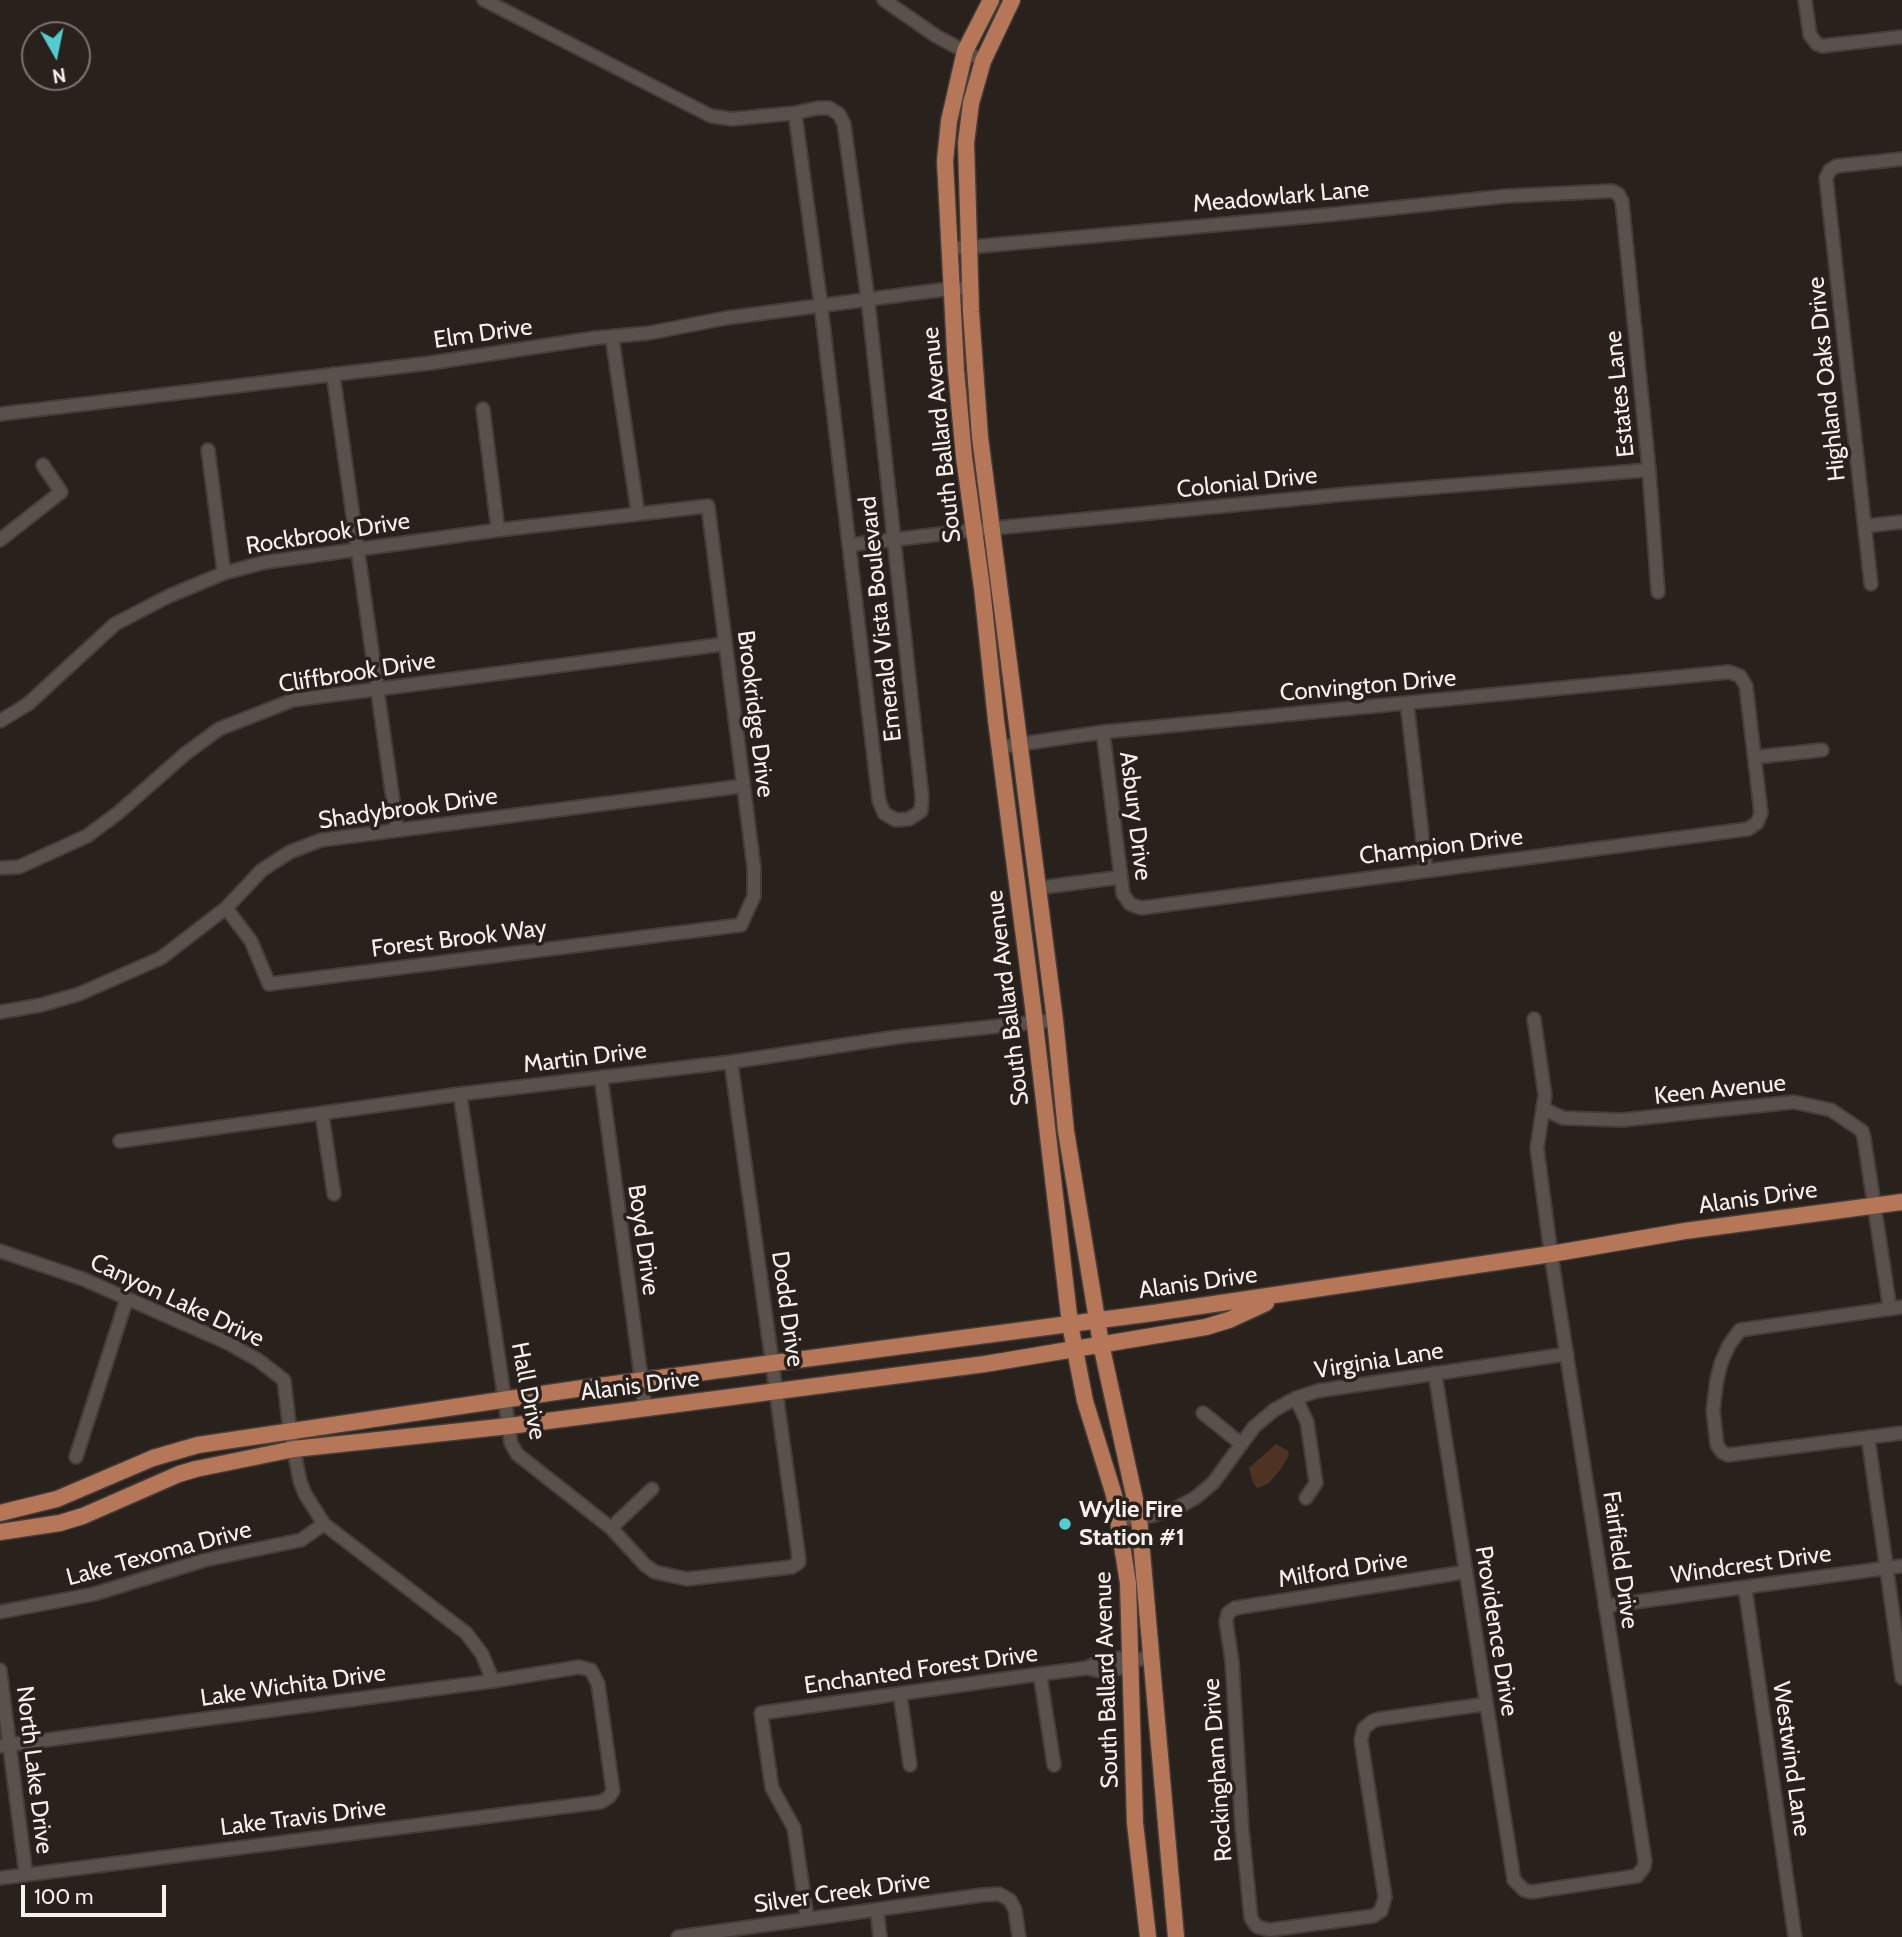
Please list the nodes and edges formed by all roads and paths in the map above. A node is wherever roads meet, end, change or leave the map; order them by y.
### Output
1 (484, 0) edge
2 (884, 0) edge
3 (991, 0) edge
4 (1012, 0) edge
5 (1805, 0) edge
6 (1902, 37) edge
7 (965, 51) junction
8 (983, 61) junction
9 (795, 113) junction
10 (1902, 159) edge
11 (1618, 194) joint
12 (970, 248) junction
13 (948, 249) junction
14 (950, 289) junction
15 (971, 289) junction
16 (868, 300) junction
17 (821, 306) junction
18 (612, 337) junction
19 (334, 374) junction
20 (483, 409) dead end
21 (0, 414) edge
22 (208, 450) dead end
23 (43, 465) dead end
24 (1649, 470) junction
25 (708, 506) joint
26 (638, 514) junction
27 (1902, 522) edge
28 (1865, 526) junction
29 (993, 529) junction
30 (498, 530) junction
31 (974, 530) junction
32 (0, 540) edge
33 (893, 541) junction
34 (849, 545) junction
35 (358, 550) junction
36 (224, 573) junction
37 (1871, 584) dead end
38 (1658, 592) dead end
39 (726, 644) junction
40 (379, 689) junction
41 (1407, 703) junction
42 (0, 721) edge
43 (1103, 732) junction
44 (1019, 744) junction
45 (999, 747) junction
46 (1822, 750) dead end
47 (1756, 757) junction
48 (743, 786) junction
49 (397, 829) junction
50 (0, 868) edge
51 (1426, 870) junction
52 (1121, 877) junction
53 (1038, 888) junction
54 (1130, 904) joint
55 (226, 908) junction
56 (741, 925) joint
57 (0, 1012) edge
58 (1055, 1020) junction
59 (1534, 1020) dead end
60 (1035, 1022) junction
61 (731, 1062) junction
62 (601, 1077) junction
63 (460, 1094) junction
64 (1544, 1108) junction
65 (322, 1114) junction
66 (120, 1141) dead end
67 (334, 1194) dead end
68 (1902, 1202) edge
69 (1873, 1206) junction
70 (0, 1251) edge
71 (1551, 1254) junction
72 (1289, 1293) junction
73 (127, 1298) junction
74 (1896, 1308) edge
75 (1097, 1320) junction
76 (1070, 1324) junction
77 (1101, 1344) junction
78 (1074, 1350) junction
79 (1567, 1353) junction
80 (774, 1364) junction
81 (1435, 1373) junction
82 (641, 1380) junction
83 (778, 1391) junction
84 (1296, 1398) junction
85 (505, 1399) junction
86 (645, 1407) junction
87 (1203, 1413) dead end
88 (509, 1426) junction
89 (290, 1431) junction
90 (1902, 1433) edge
91 (1868, 1437) junction
92 (1240, 1443) junction
93 (294, 1449) junction
94 (76, 1457) dead end
95 (652, 1489) dead end
96 (1306, 1498) dead end
97 (0, 1513) edge
98 (1139, 1518) junction
99 (1118, 1520) junction
100 (324, 1524) junction
101 (611, 1528) junction
102 (0, 1532) edge
103 (799, 1562) joint
104 (1902, 1566) edge
105 (1886, 1568) junction
106 (1465, 1572) junction
107 (1745, 1587) junction
108 (1605, 1606) junction
109 (0, 1612) edge
110 (1228, 1613) joint
111 (1152, 1657) junction
112 (1129, 1661) junction
113 (0, 1670) edge
114 (1040, 1674) junction
115 (1902, 1678) edge
116 (493, 1681) junction
117 (900, 1693) junction
118 (1486, 1704) junction
119 (5, 1746) edge
120 (910, 1765) dead end
121 (1054, 1765) dead end
122 (610, 1797) joint
123 (26, 1875) junction
124 (0, 1878) edge
125 (1524, 1890) joint
126 (877, 1910) junction
127 (807, 1918) junction
128 (740, 1933) edge
129 (678, 1937) edge
130 (880, 1937) edge
131 (1019, 1937) edge
132 (1148, 1937) edge
133 (1176, 1937) edge
134 (1795, 1937) edge

1 - 9 street
2 - 7 street
3 - 7 main road, South Ballard Avenue
4 - 8 main road, South Ballard Avenue
5 - 6 street
7 - 8 street
7 - 13 main road, South Ballard Avenue
8 - 12 main road, South Ballard Avenue
9 - 16 street, Emerald Vista Boulevard
9 - 17 street, Emerald Vista Boulevard
10 - 28 street, Highland Oaks Drive
11 - 12 street, Meadowlark Lane
11 - 24 street, Estates Lane
12 - 13 street, Meadowlark Lane
12 - 15 main road, South Ballard Avenue
13 - 14 main road, South Ballard Avenue
14 - 15 street, Elm Drive
14 - 16 street, Elm Drive
14 - 31 main road, South Ballard Avenue
15 - 29 main road, South Ballard Avenue
16 - 17 street, Elm Drive
16 - 33 street, Emerald Vista Boulevard
17 - 18 street, Elm Drive
17 - 34 street, Emerald Vista Boulevard
18 - 19 street, Elm Drive
18 - 26 street
19 - 21 street, Elm Drive
19 - 35 street
20 - 30 street
22 - 36 street
23 - 32 street
24 - 29 street, Colonial Drive
24 - 38 street, Estates Lane
25 - 26 street, Rockbrook Drive
25 - 39 street, Brookridge Drive
26 - 30 street, Rockbrook Drive
27 - 28 street
28 - 37 street, Highland Oaks Drive
29 - 31 street, Colonial Drive
29 - 44 main road, South Ballard Avenue
30 - 35 street, Rockbrook Drive
31 - 33 street, Colonial Drive
31 - 45 main road, South Ballard Avenue
33 - 34 street, Colonial Drive
33 - 34 street, Emerald Vista Boulevard
35 - 36 street, Rockbrook Drive
35 - 40 street
36 - 42 street, Rockbrook Drive
39 - 40 street, Cliffbrook Drive
39 - 48 street, Brookridge Drive
40 - 49 street
40 - 50 street, Cliffbrook Drive
41 - 43 street, Convington Drive
41 - 47 street, Convington Drive
41 - 51 street
43 - 44 street, Convington Drive
43 - 52 street, Asbury Drive
44 - 45 street, Convington Drive
44 - 53 main road, South Ballard Avenue
45 - 60 main road, South Ballard Avenue
46 - 47 street
47 - 51 street, Champion Drive
48 - 49 street, Shadybrook Drive
48 - 56 street, Brookridge Drive
49 - 55 street, Shadybrook Drive
51 - 54 street, Champion Drive
52 - 53 street
52 - 54 street, Asbury Drive
53 - 58 main road, South Ballard Avenue
55 - 56 street, Forest Brook Way
55 - 57 street, Shadybrook Drive
58 - 60 street, Martin Drive
58 - 75 main road, South Ballard Avenue
59 - 64 street, Fairfield Drive
60 - 61 street, Martin Drive
60 - 76 main road, South Ballard Avenue
61 - 62 street, Martin Drive
61 - 80 street, Dodd Drive
62 - 63 street, Martin Drive
62 - 82 street, Boyd Drive
63 - 65 street, Martin Drive
63 - 85 street, Hall Drive
64 - 69 street, Keen Avenue
64 - 71 street, Fairfield Drive
65 - 66 street, Martin Drive
65 - 67 street
68 - 69 main road, Alanis Drive
69 - 71 main road, Alanis Drive
69 - 74 street, Keen Avenue
70 - 73 street, Canyon Lake Drive
71 - 72 main road, Alanis Drive
71 - 79 street, Fairfield Drive
72 - 75 main road, Alanis Drive
72 - 77 main road, Alanis Drive
73 - 89 street, Canyon Lake Drive
73 - 94 street
74 - 91 street
75 - 76 main road, Alanis Drive
75 - 77 main road, South Ballard Avenue
76 - 78 main road, South Ballard Avenue
76 - 80 main road, Alanis Drive
77 - 78 main road, Alanis Drive
77 - 98 main road, South Ballard Avenue
78 - 83 main road, Alanis Drive
78 - 99 main road, South Ballard Avenue
79 - 81 street, Virginia Lane
79 - 108 street, Fairfield Drive
80 - 82 main road, Alanis Drive
80 - 83 street, Dodd Drive
81 - 84 street, Virginia Lane
81 - 106 street, Providence Drive
82 - 85 main road, Alanis Drive
82 - 86 street, Boyd Drive
83 - 86 main road, Alanis Drive
83 - 103 street, Dodd Drive
84 - 92 street, Virginia Lane
84 - 96 street
85 - 88 street, Hall Drive
85 - 89 main road, Alanis Drive
86 - 88 main road, Alanis Drive
87 - 92 street
88 - 93 main road, Alanis Drive
88 - 101 street, Hall Drive
89 - 93 street, Canyon Lake Drive
89 - 97 main road, Alanis Drive
90 - 91 street
91 - 105 street
92 - 98 street, Virginia Lane
93 - 100 street, Canyon Lake Drive
93 - 102 main road, Alanis Drive
95 - 101 street
98 - 99 street, Virginia Lane
98 - 111 main road, South Ballard Avenue
99 - 112 main road, South Ballard Avenue
100 - 109 street, Lake Texoma Drive
100 - 116 street, Canyon Lake Drive
101 - 103 street, Hall Drive
104 - 105 street, Windcrest Drive
105 - 107 street, Windcrest Drive
105 - 115 street
106 - 110 street, Milford Drive
106 - 118 street, Providence Drive
107 - 108 street, Windcrest Drive
107 - 134 street, Westwind Lane
108 - 125 street, Fairfield Drive
110 - 118 street, Rockingham Drive
111 - 112 street, Enchanted Forest Drive
111 - 133 main road, South Ballard Avenue
112 - 114 street, Enchanted Forest Drive
112 - 132 main road, South Ballard Avenue
113 - 119 street, North Lake Drive
114 - 117 street, Enchanted Forest Drive
114 - 121 street
116 - 119 street, Lake Wichita Drive
116 - 122 street, Lake Wichita Drive
117 - 120 street
117 - 127 street, Enchanted Forest Drive
118 - 125 street, Providence Drive
119 - 123 street, North Lake Drive
122 - 123 street, Lake Travis Drive
123 - 124 street, Lake Travis Drive
126 - 127 street, Silver Creek Drive
126 - 130 street
126 - 131 street, Silver Creek Drive
127 - 128 street, Silver Creek Drive
128 - 129 street, Silver Creek Drive

